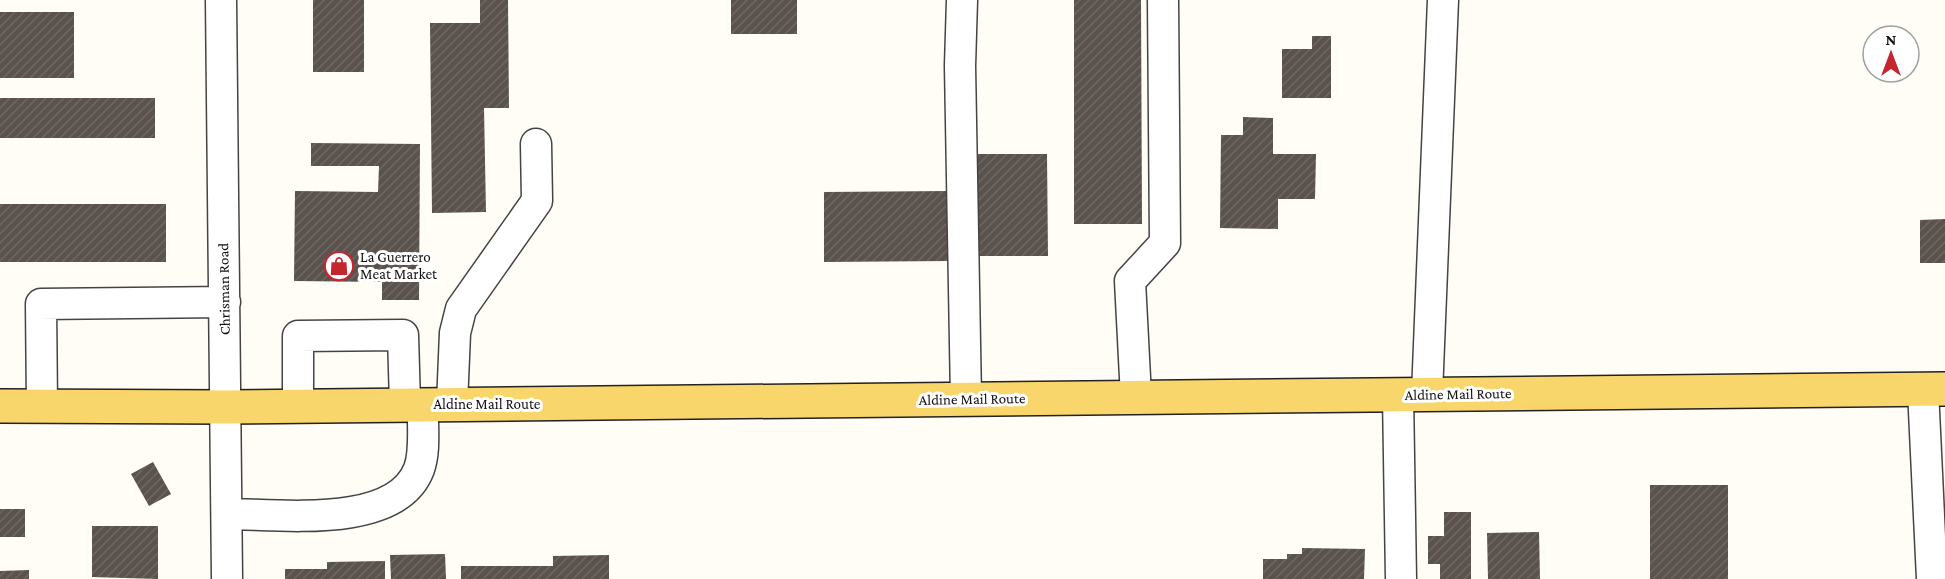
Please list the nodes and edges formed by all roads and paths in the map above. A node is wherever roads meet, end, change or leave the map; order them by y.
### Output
1 (221, 0) edge
2 (962, 0) edge
3 (1163, 0) edge
4 (1443, 0) edge
5 (536, 144) dead end
6 (225, 302) junction
7 (1934, 389) edge
8 (1412, 394) junction
9 (1136, 398) junction
10 (966, 399) junction
11 (426, 404) junction
12 (0, 406) edge
13 (42, 406) junction
14 (298, 406) junction
15 (225, 407) junction
16 (227, 514) junction
17 (227, 579) edge
18 (1401, 579) edge
19 (1932, 579) edge

1 - 6 street, Chrisman Road
2 - 10 street
3 - 9 street
4 - 8 street
5 - 11 street
6 - 13 street
6 - 15 street, Chrisman Road
7 - 8 main road, Aldine Mail Route
7 - 19 street
8 - 9 main road, Aldine Mail Route
8 - 18 street
9 - 10 main road, Aldine Mail Route
10 - 11 main road, Aldine Mail Route
11 - 14 main road, Aldine Mail Route
11 - 14 street
11 - 16 street
12 - 13 main road, Aldine Mail Route
13 - 15 main road, Aldine Mail Route
14 - 15 main road, Aldine Mail Route
15 - 16 street, Chrisman Road
16 - 17 street, Chrisman Road

